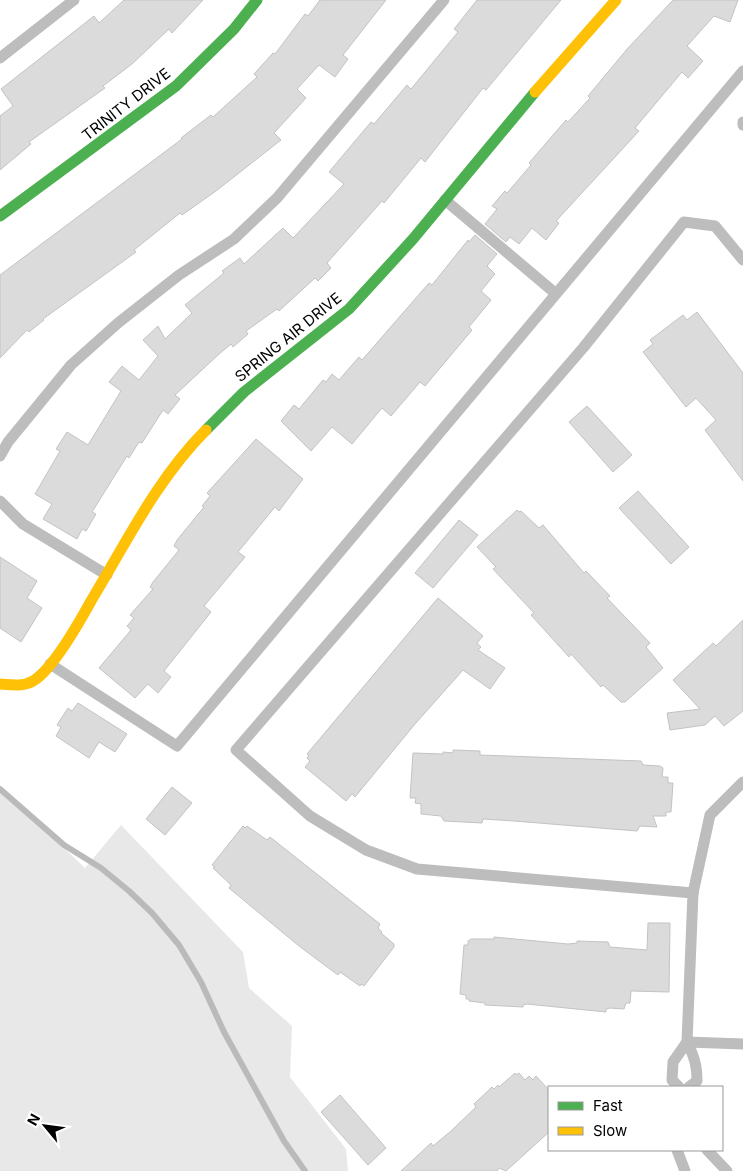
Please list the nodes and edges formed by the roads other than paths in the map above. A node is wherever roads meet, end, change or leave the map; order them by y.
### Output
1 (74, 0) edge
2 (257, 0) edge
3 (444, 0) edge
4 (616, 0) edge
5 (0, 58) edge
6 (743, 71) edge
7 (445, 200) junction
8 (0, 216) edge
9 (743, 260) edge
10 (555, 293) junction
11 (0, 456) edge
12 (0, 501) edge
13 (107, 575) junction
14 (50, 664) junction
15 (0, 684) edge
16 (743, 782) edge
17 (693, 893) junction
18 (687, 1042) junction
19 (743, 1044) edge
20 (696, 1085) edge
21 (678, 1086) edge
22 (677, 1151) edge
23 (708, 1151) edge
24 (685, 1171) edge
25 (727, 1171) edge

1 - 5 lane
2 - 8 street, TRINITY DRIVE
3 - 11 lane
4 - 7 street, SPRING AIR DRIVE
6 - 10 lane
7 - 10 lane
7 - 13 street, SPRING AIR DRIVE
9 - 17 lane
10 - 14 lane
12 - 13 lane
13 - 14 street, SPRING AIR DRIVE
14 - 15 street, SPRING AIR DRIVE
16 - 17 lane
17 - 18 lane
18 - 19 lane
18 - 20 lane
18 - 21 lane
22 - 24 lane
23 - 25 lane

